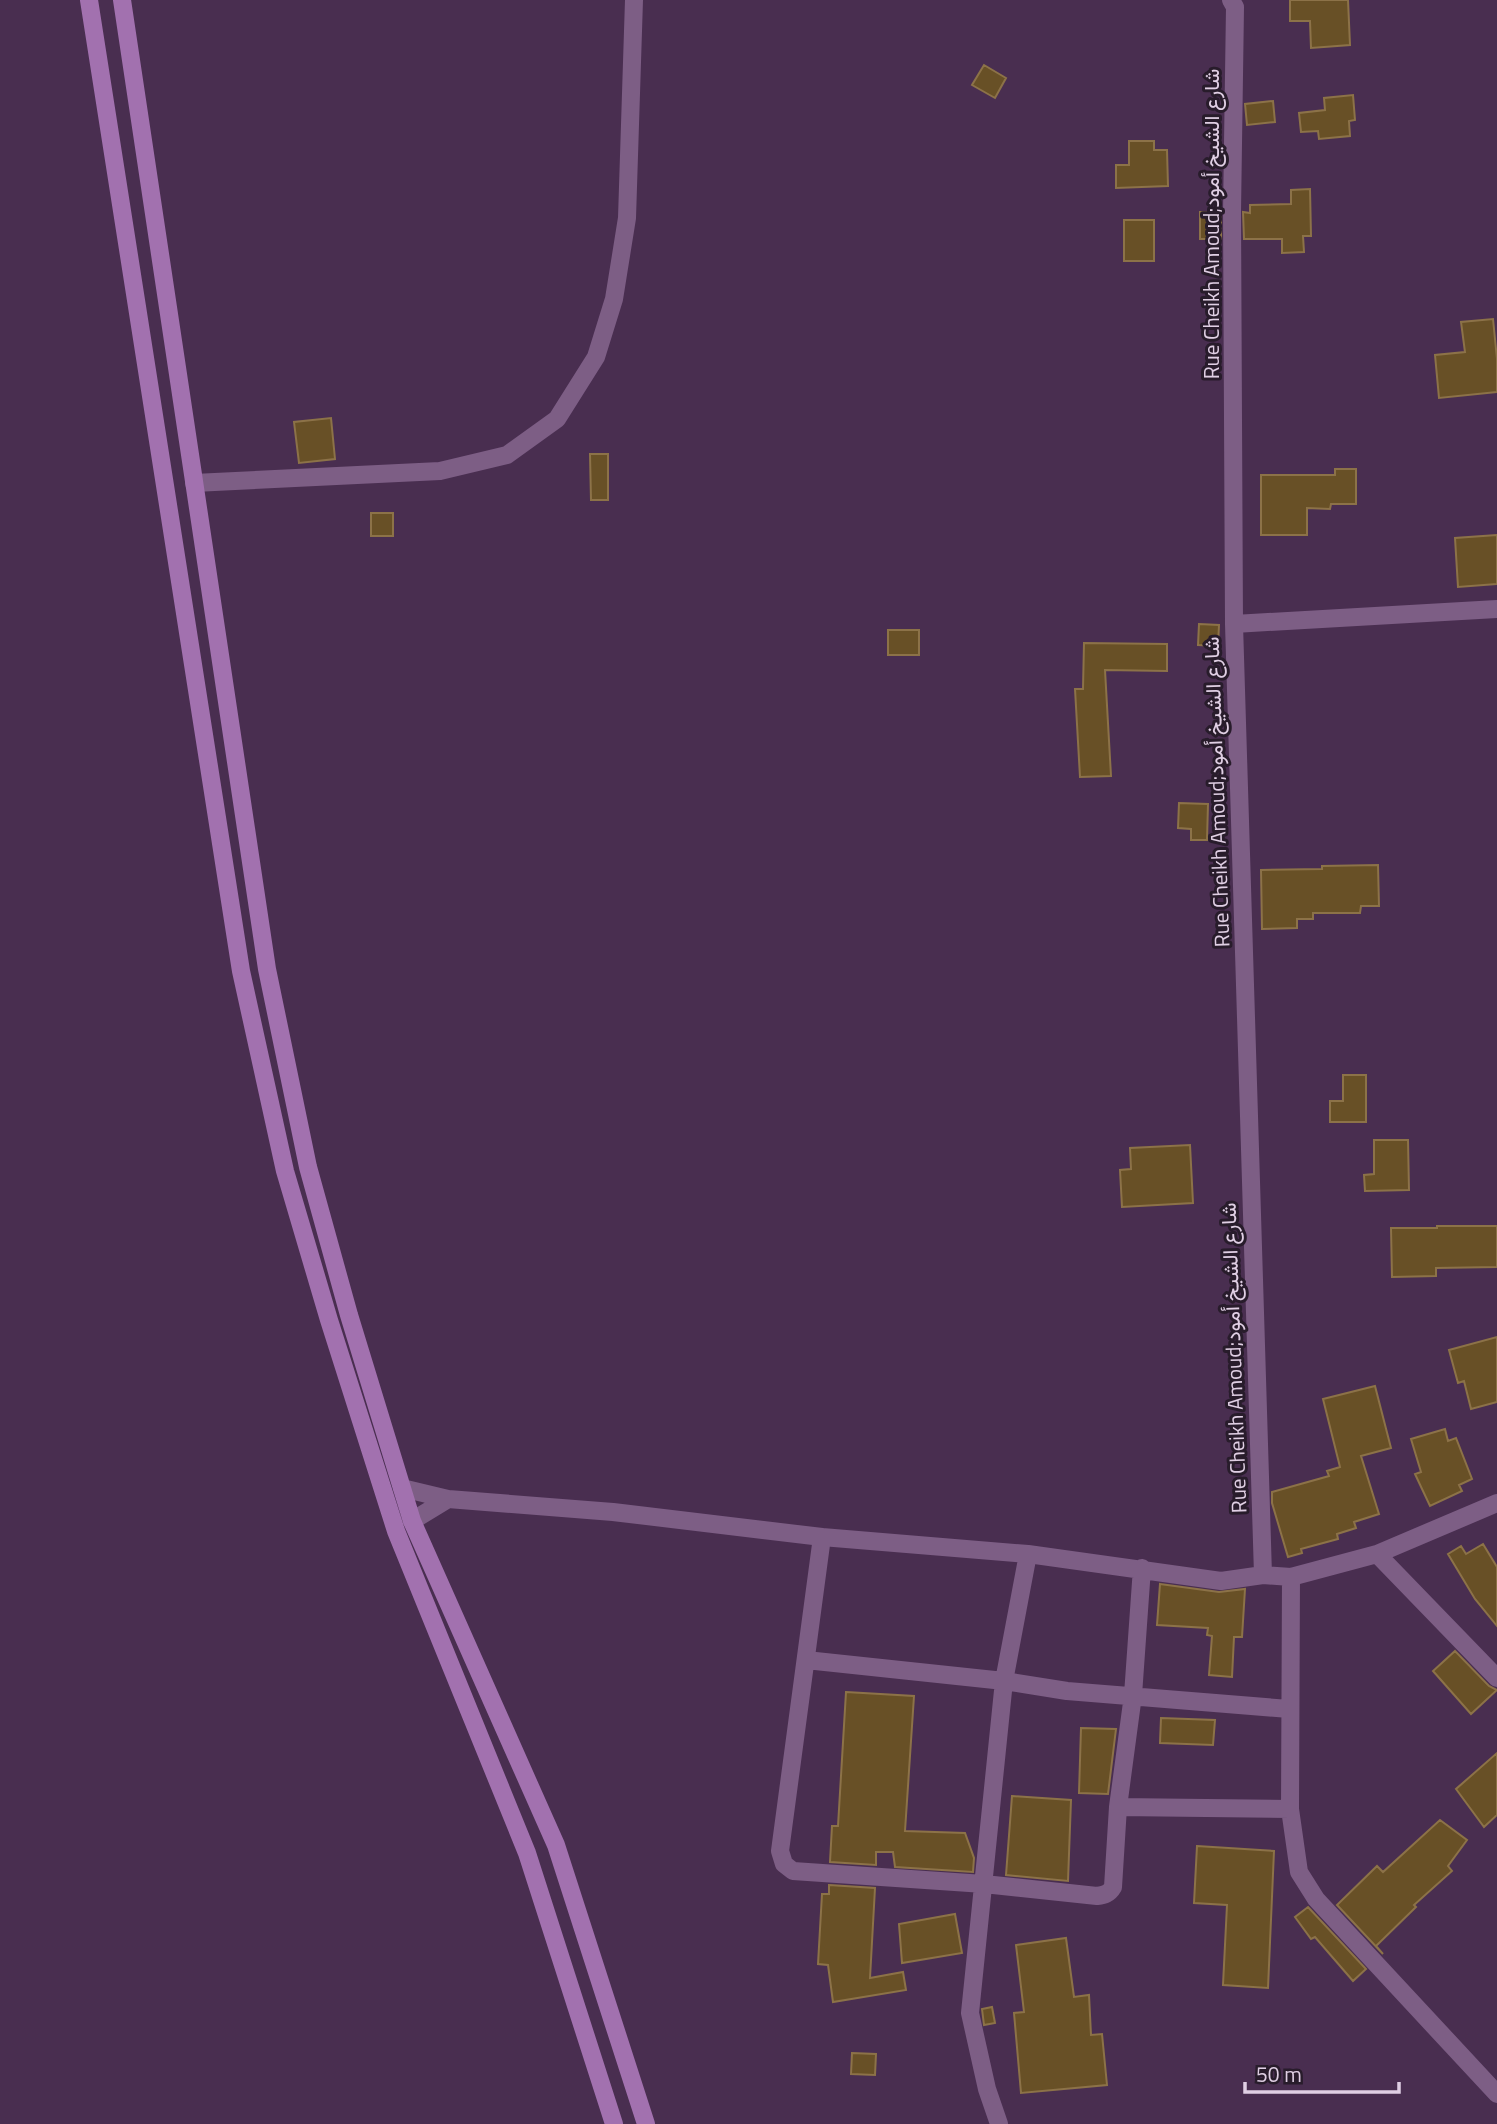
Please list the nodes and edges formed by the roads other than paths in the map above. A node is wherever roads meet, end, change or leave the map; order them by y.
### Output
1 (89, 0) edge
2 (122, 0) edge
3 (634, 0) edge
4 (1235, 2) edge
5 (194, 483) junction
6 (1497, 609) edge
7 (1234, 624) junction
8 (402, 1488) junction
9 (448, 1499) junction
10 (1497, 1503) edge
11 (412, 1521) junction
12 (822, 1537) junction
13 (1028, 1554) junction
14 (1377, 1554) junction
15 (1142, 1568) junction
16 (1263, 1575) junction
17 (1291, 1577) junction
18 (806, 1660) junction
19 (1497, 1678) edge
20 (1004, 1681) junction
21 (1133, 1696) junction
22 (1289, 1709) junction
23 (1118, 1807) junction
24 (1290, 1809) junction
25 (984, 1884) junction
26 (1497, 2094) edge
27 (614, 2124) edge
28 (646, 2124) edge
29 (999, 2124) edge

1 - 27 street
2 - 5 street
3 - 5 street
4 - 7 street, Rue Cheikh Amoud;شارع الشيخ أمود
5 - 8 street
6 - 7 street
7 - 16 street, Rue Cheikh Amoud;شارع الشيخ أمود
8 - 9 street
8 - 11 street
9 - 11 street
9 - 12 street
10 - 14 street
11 - 28 street
12 - 13 street
12 - 18 street
13 - 15 street
13 - 20 street
14 - 17 street
14 - 19 street
15 - 16 street
15 - 21 street
16 - 17 street
17 - 22 street
18 - 20 street
18 - 25 street
20 - 21 street
20 - 25 street
21 - 22 street
21 - 23 street
22 - 24 street
23 - 24 street
23 - 25 street
24 - 26 street
25 - 29 street

